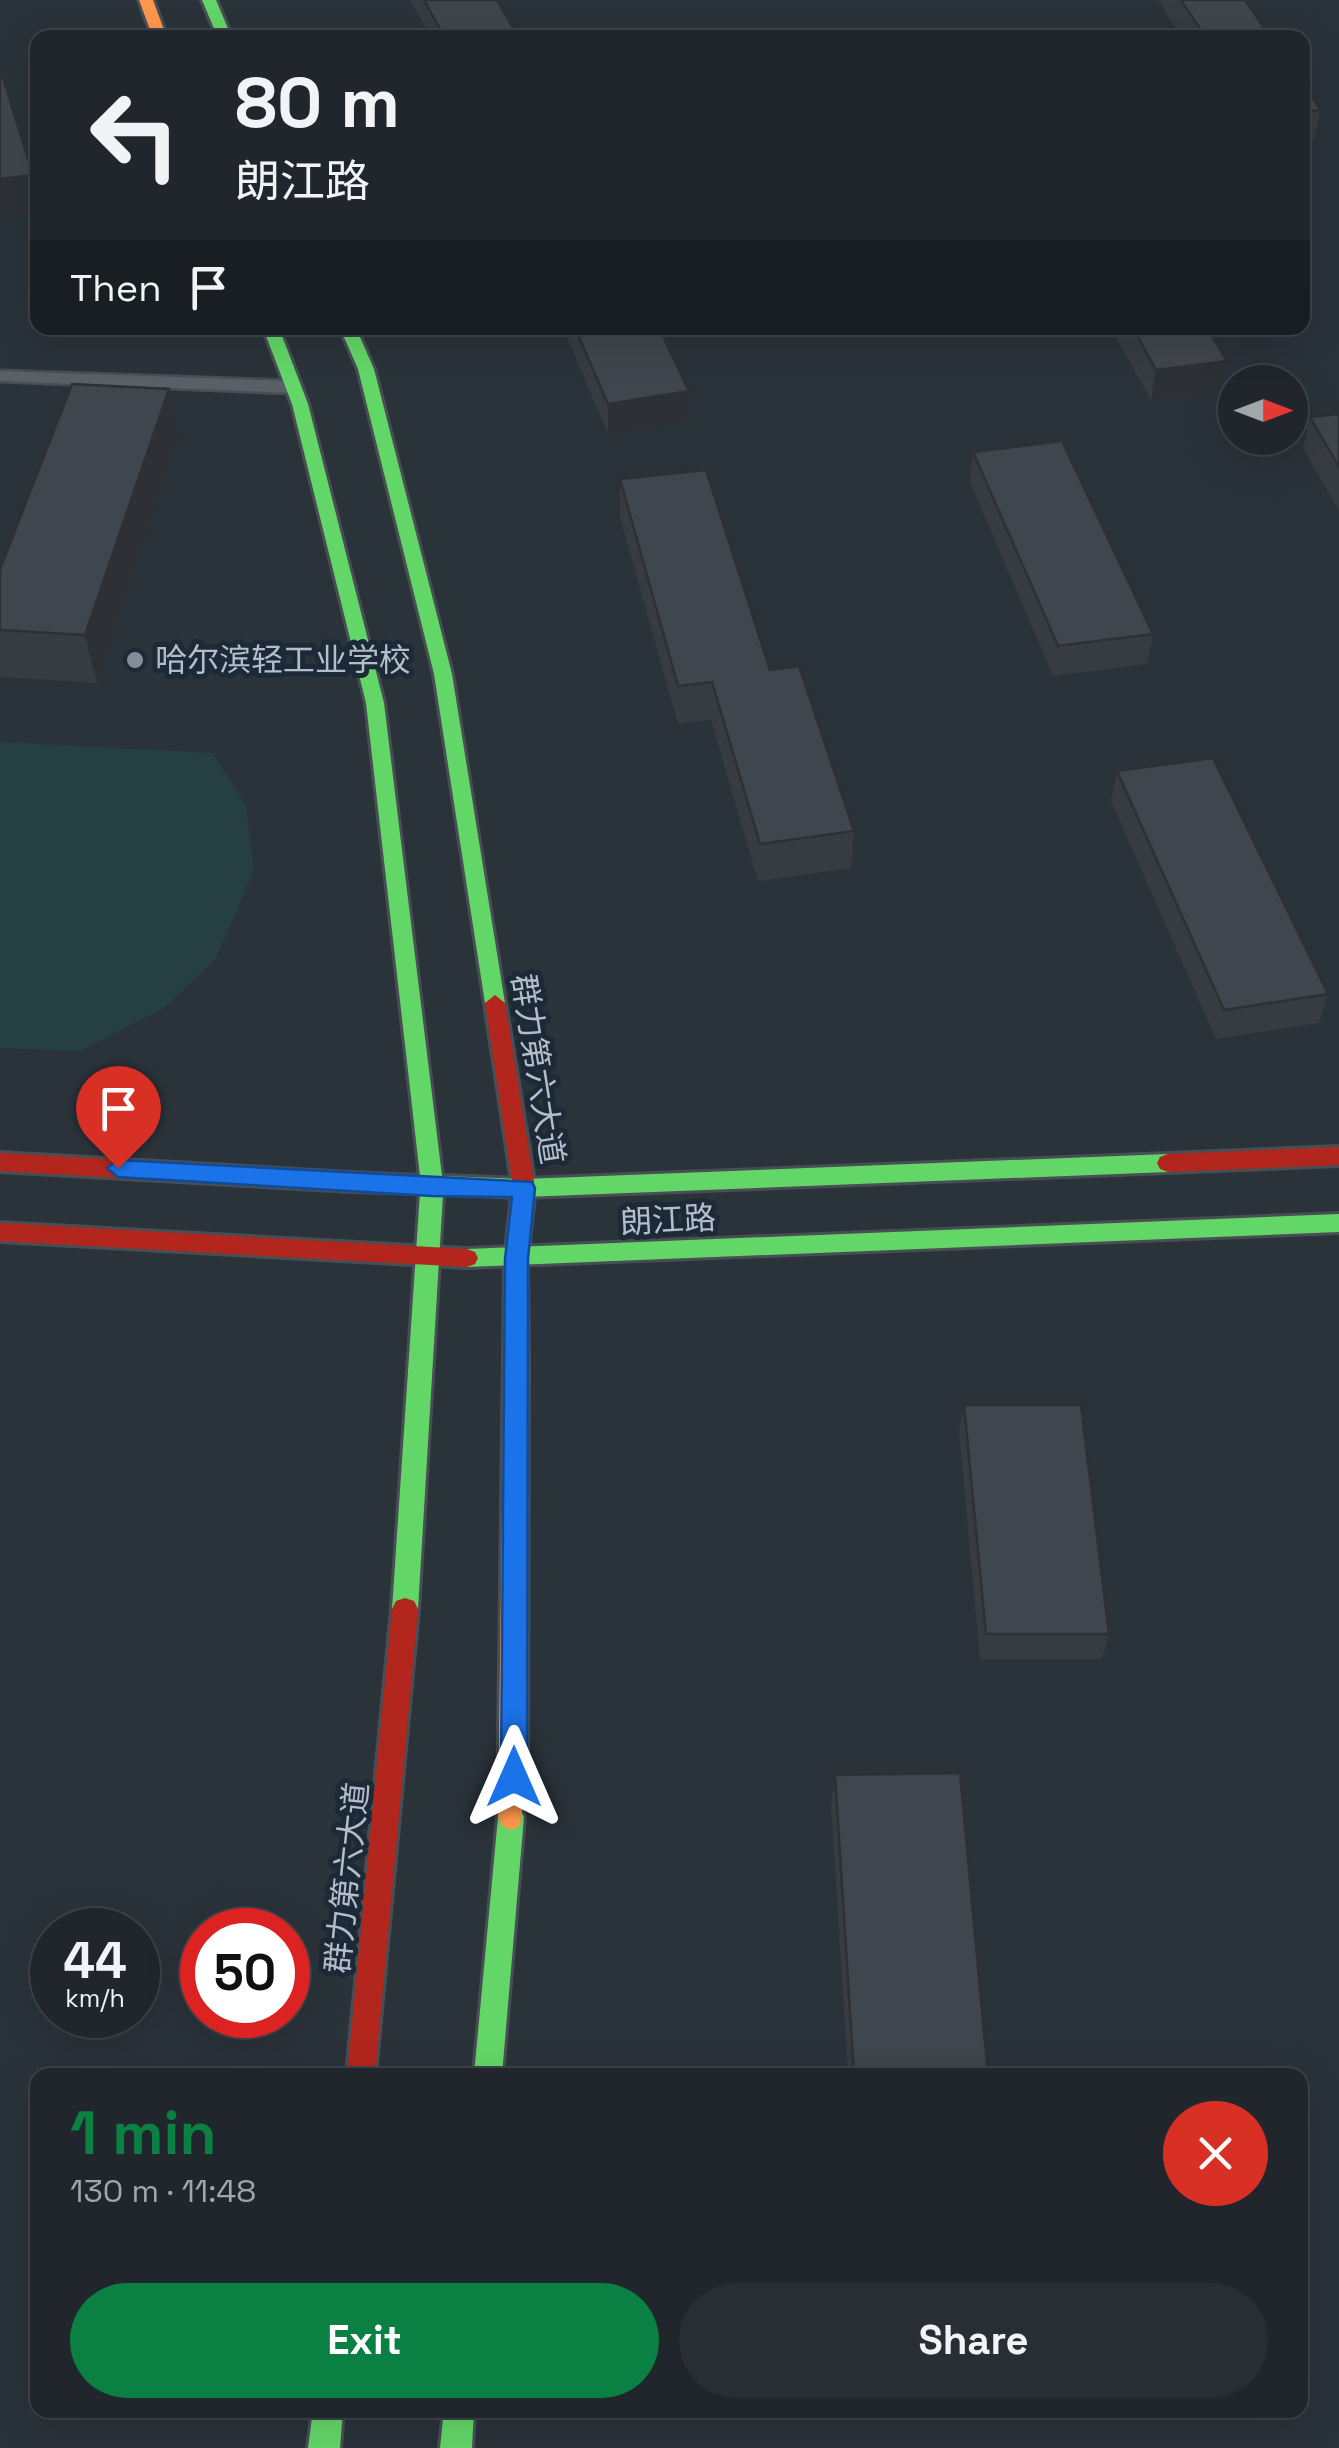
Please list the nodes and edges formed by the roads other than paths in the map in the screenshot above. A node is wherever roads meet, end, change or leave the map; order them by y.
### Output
1 (146, 0) edge
2 (209, 0) edge
3 (157, 30) edge
4 (222, 30) edge
5 (274, 335) edge
6 (351, 335) edge
7 (0, 376) edge
8 (294, 387) junction
9 (1339, 1156) edge
10 (0, 1162) edge
11 (432, 1187) junction
12 (524, 1188) junction
13 (1339, 1223) edge
14 (0, 1232) edge
15 (426, 1258) junction
16 (516, 1259) junction
17 (362, 2068) edge
18 (489, 2068) edge
19 (327, 2418) edge
20 (458, 2418) edge
21 (324, 2448) edge
22 (456, 2448) edge

1 - 3 main road
2 - 4 main road
5 - 8 main road, 群力第六大道
6 - 12 main road, 群力第六大道
7 - 8 lane
8 - 11 main road, 群力第六大道
9 - 12 main road, 朗江路
10 - 11 main road, 朗江路
11 - 12 main road, 朗江路
11 - 15 main road, 群力第六大道
12 - 16 main road, 群力第六大道
13 - 16 main road, 朗江路
14 - 15 main road, 朗江路
15 - 16 main road, 朗江路
15 - 17 main road, 群力第六大道
16 - 18 main road, 群力第六大道
19 - 21 main road
20 - 22 main road

